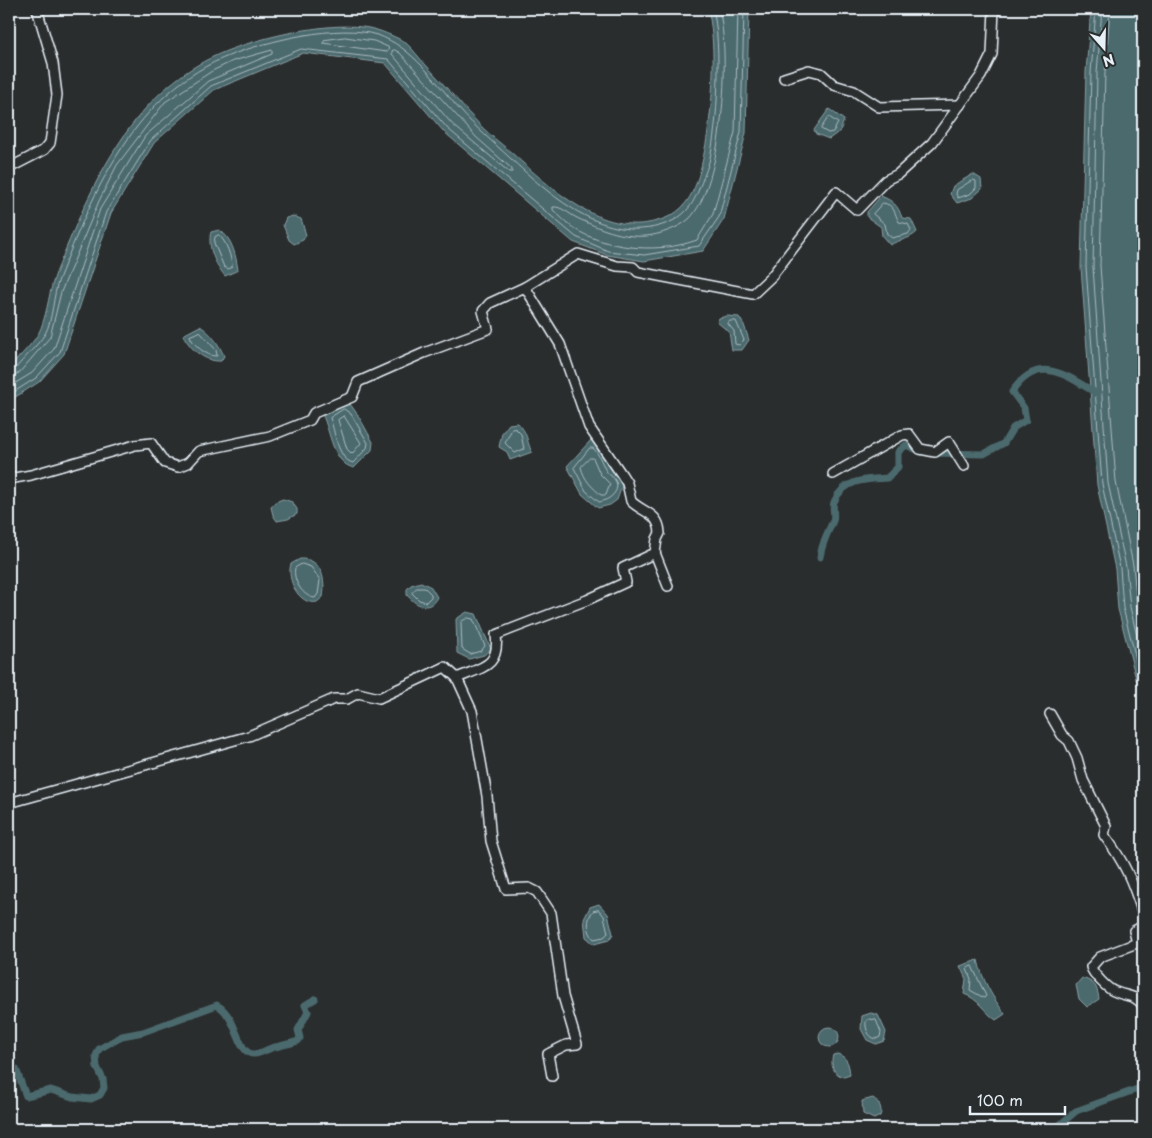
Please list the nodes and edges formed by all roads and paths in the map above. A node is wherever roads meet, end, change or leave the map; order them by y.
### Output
1 (37, 9) edge
2 (994, 9) edge
3 (784, 78) dead end
4 (960, 105) junction
5 (9, 168) edge
6 (525, 287) junction
7 (964, 466) dead end
8 (833, 474) dead end
9 (9, 479) edge
10 (655, 553) junction
11 (668, 586) dead end
12 (457, 678) junction
13 (1050, 714) dead end
14 (9, 803) edge
15 (1143, 914) edge
16 (1143, 926) edge
17 (1143, 1006) edge
18 (552, 1076) dead end

1 - 5 street
2 - 4 street
3 - 4 street
4 - 6 street
6 - 9 street
6 - 10 street
7 - 8 street
10 - 11 street
10 - 12 street
12 - 14 street
12 - 18 street
13 - 15 street
16 - 17 street

